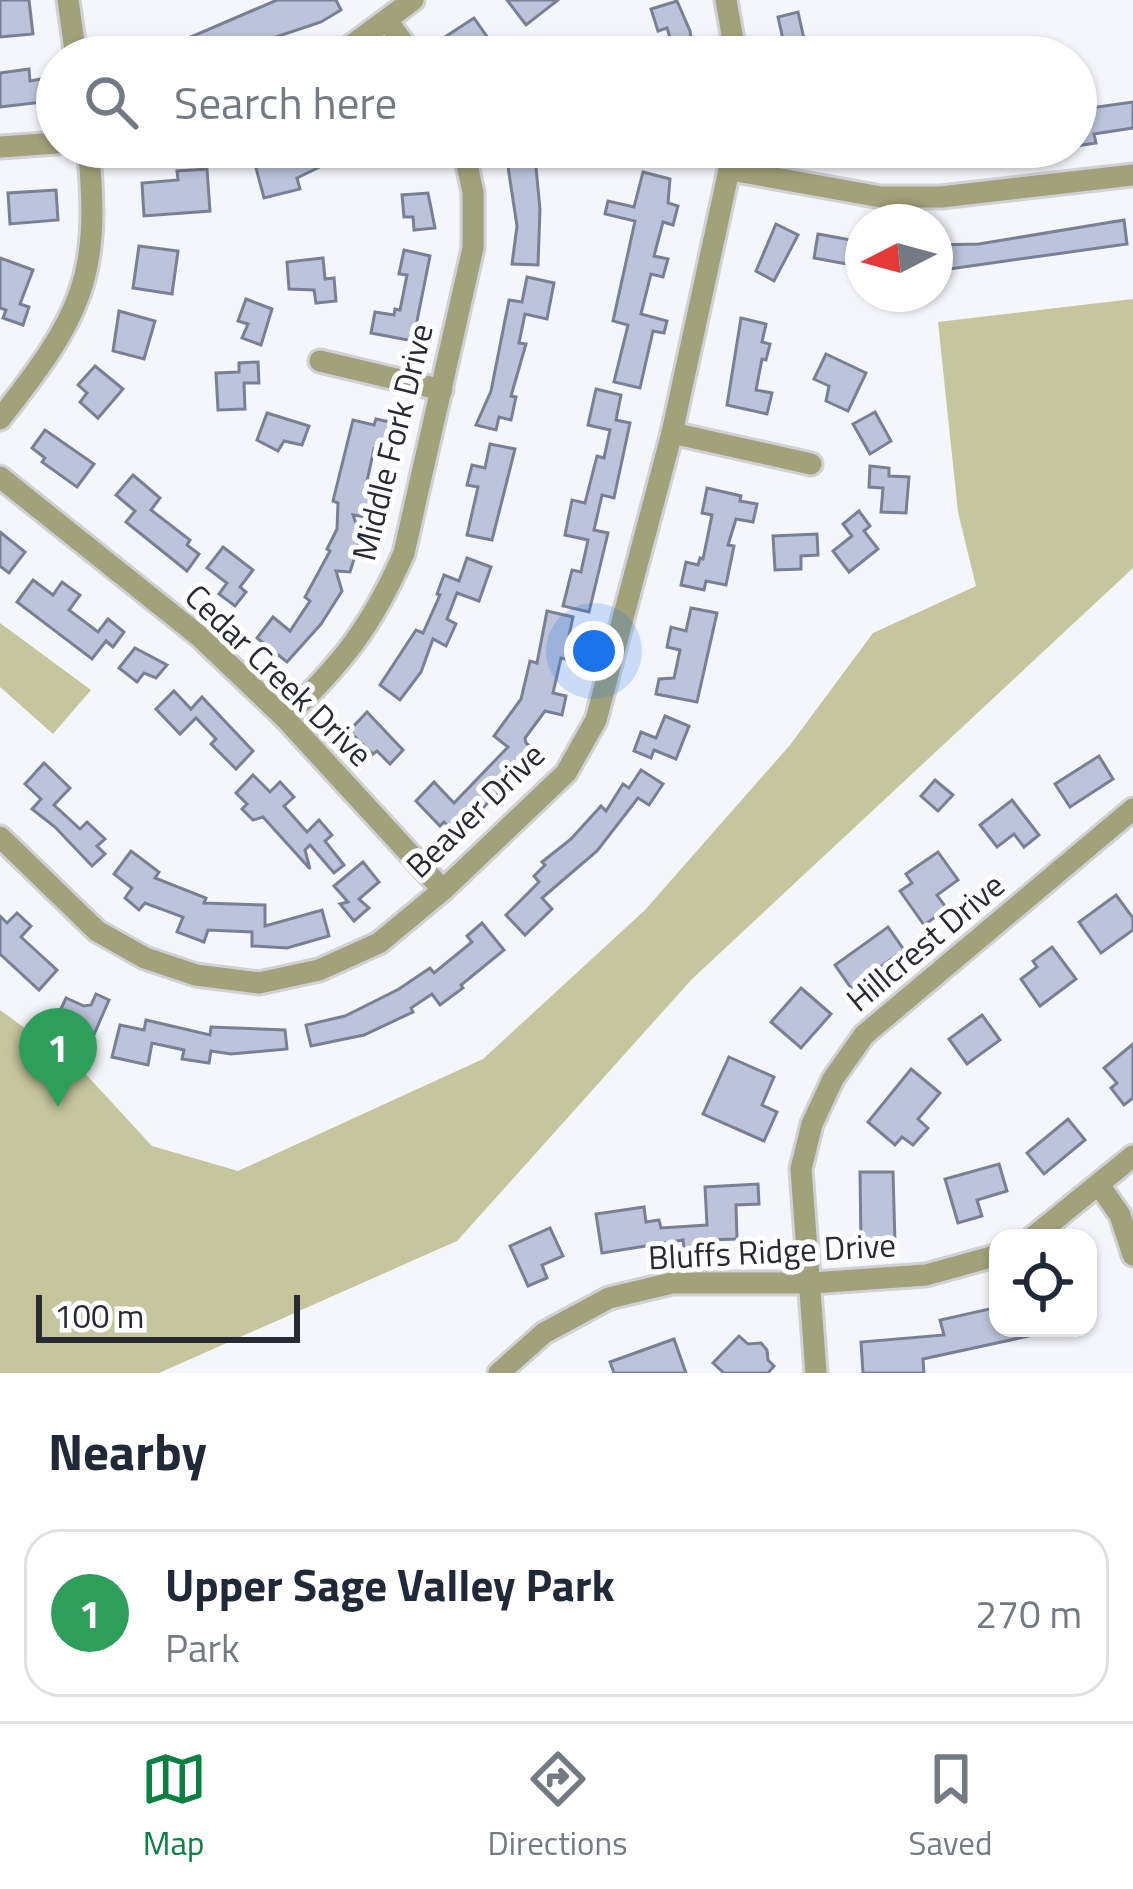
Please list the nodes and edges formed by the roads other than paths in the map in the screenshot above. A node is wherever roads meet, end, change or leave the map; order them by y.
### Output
1 (68, 0) edge
2 (413, 0) edge
3 (726, 0) edge
4 (387, 20) junction
5 (73, 36) edge
6 (365, 36) edge
7 (398, 36) edge
8 (732, 36) edge
9 (36, 144) edge
10 (0, 147) edge
11 (90, 168) edge
12 (467, 168) edge
13 (730, 168) edge
14 (767, 168) edge
15 (1133, 175) edge
16 (320, 362) dead end
17 (442, 391) junction
18 (0, 418) edge
19 (672, 433) junction
20 (811, 464) dead end
21 (0, 477) edge
22 (285, 718) junction
23 (1133, 809) edge
24 (0, 837) edge
25 (443, 890) junction
26 (1133, 1156) edge
27 (1099, 1185) junction
28 (1043, 1229) edge
29 (1133, 1255) edge
30 (989, 1258) edge
31 (812, 1282) junction
32 (499, 1373) edge
33 (816, 1373) edge

1 - 5 street
2 - 4 street
3 - 8 street
4 - 6 street
4 - 7 street
9 - 10 street
11 - 18 street
12 - 17 street, Middle Fork Drive
13 - 19 street, Beaver Drive
14 - 15 street
16 - 17 street
17 - 22 street, Middle Fork Drive
19 - 20 street
19 - 25 street, Beaver Drive
21 - 22 street, Cedar Creek Drive
22 - 25 street, Cedar Creek Drive
23 - 31 street, Hillcrest Drive
24 - 25 street, Beaver Drive
26 - 27 street
27 - 28 street
27 - 29 street
30 - 31 street, Bluffs Ridge Drive
31 - 32 street, Bluffs Ridge Drive
31 - 33 street, Hillcrest Drive

